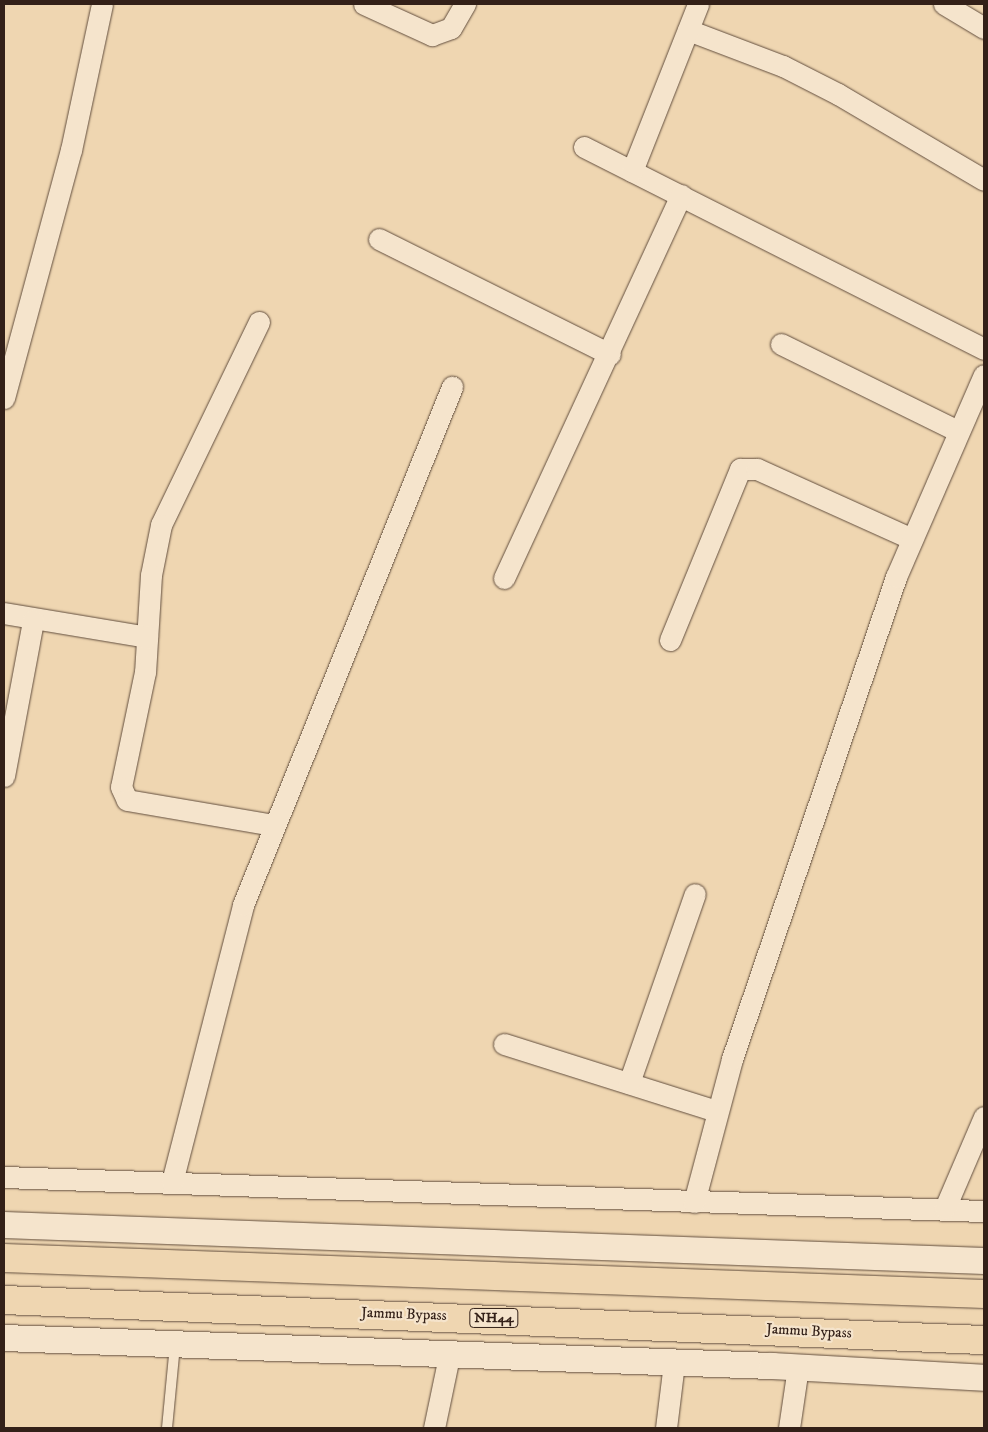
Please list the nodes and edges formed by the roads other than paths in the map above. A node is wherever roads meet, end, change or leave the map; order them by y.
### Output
1 (102, 4) edge
2 (364, 4) edge
3 (465, 4) edge
4 (698, 4) edge
5 (944, 4) edge
6 (984, 28) edge
7 (688, 30) junction
8 (584, 147) dead end
9 (632, 171) junction
10 (984, 180) edge
11 (681, 195) junction
12 (379, 239) dead end
13 (259, 322) dead end
14 (781, 344) dead end
15 (984, 349) edge
16 (610, 354) junction
17 (984, 375) edge
18 (452, 387) dead end
19 (4, 398) edge
20 (958, 431) junction
21 (912, 539) junction
22 (504, 578) dead end
23 (4, 613) edge
24 (33, 621) junction
25 (147, 637) junction
26 (670, 640) dead end
27 (4, 776) edge
28 (274, 825) junction
29 (695, 894) dead end
30 (504, 1044) dead end
31 (629, 1084) junction
32 (716, 1111) junction
33 (984, 1117) edge
34 (4, 1177) edge
35 (172, 1182) junction
36 (694, 1202) junction
37 (945, 1208) junction
38 (984, 1211) edge
39 (4, 1225) edge
40 (4, 1258) edge
41 (984, 1261) edge
42 (984, 1294) edge
43 (4, 1300) edge
44 (4, 1338) edge
45 (984, 1340) edge
46 (175, 1345) junction
47 (450, 1356) junction
48 (674, 1363) junction
49 (798, 1367) junction
50 (984, 1378) edge
51 (167, 1428) edge
52 (434, 1428) edge
53 (666, 1428) edge
54 (790, 1428) edge

1 - 19 street
2 - 3 street
4 - 7 street
5 - 6 street
7 - 9 street
7 - 10 street
8 - 9 street
9 - 11 street
11 - 15 street
11 - 16 street
12 - 16 street
13 - 25 street
14 - 20 street
16 - 22 street
17 - 20 street
18 - 28 street
20 - 21 street
21 - 26 street
21 - 32 street
23 - 24 street
24 - 25 street
24 - 27 street
25 - 28 street
28 - 35 street
29 - 31 street
30 - 31 street
31 - 32 street
32 - 36 street
33 - 37 street
34 - 35 street
35 - 36 street
36 - 37 street
37 - 38 street
39 - 41 street
40 - 42 highway
43 - 45 highway, Jammu Bypass / NH44
44 - 46 street
46 - 47 street
46 - 51 lane
47 - 48 street
47 - 52 street
48 - 49 street
48 - 53 street
49 - 50 street
49 - 54 street

